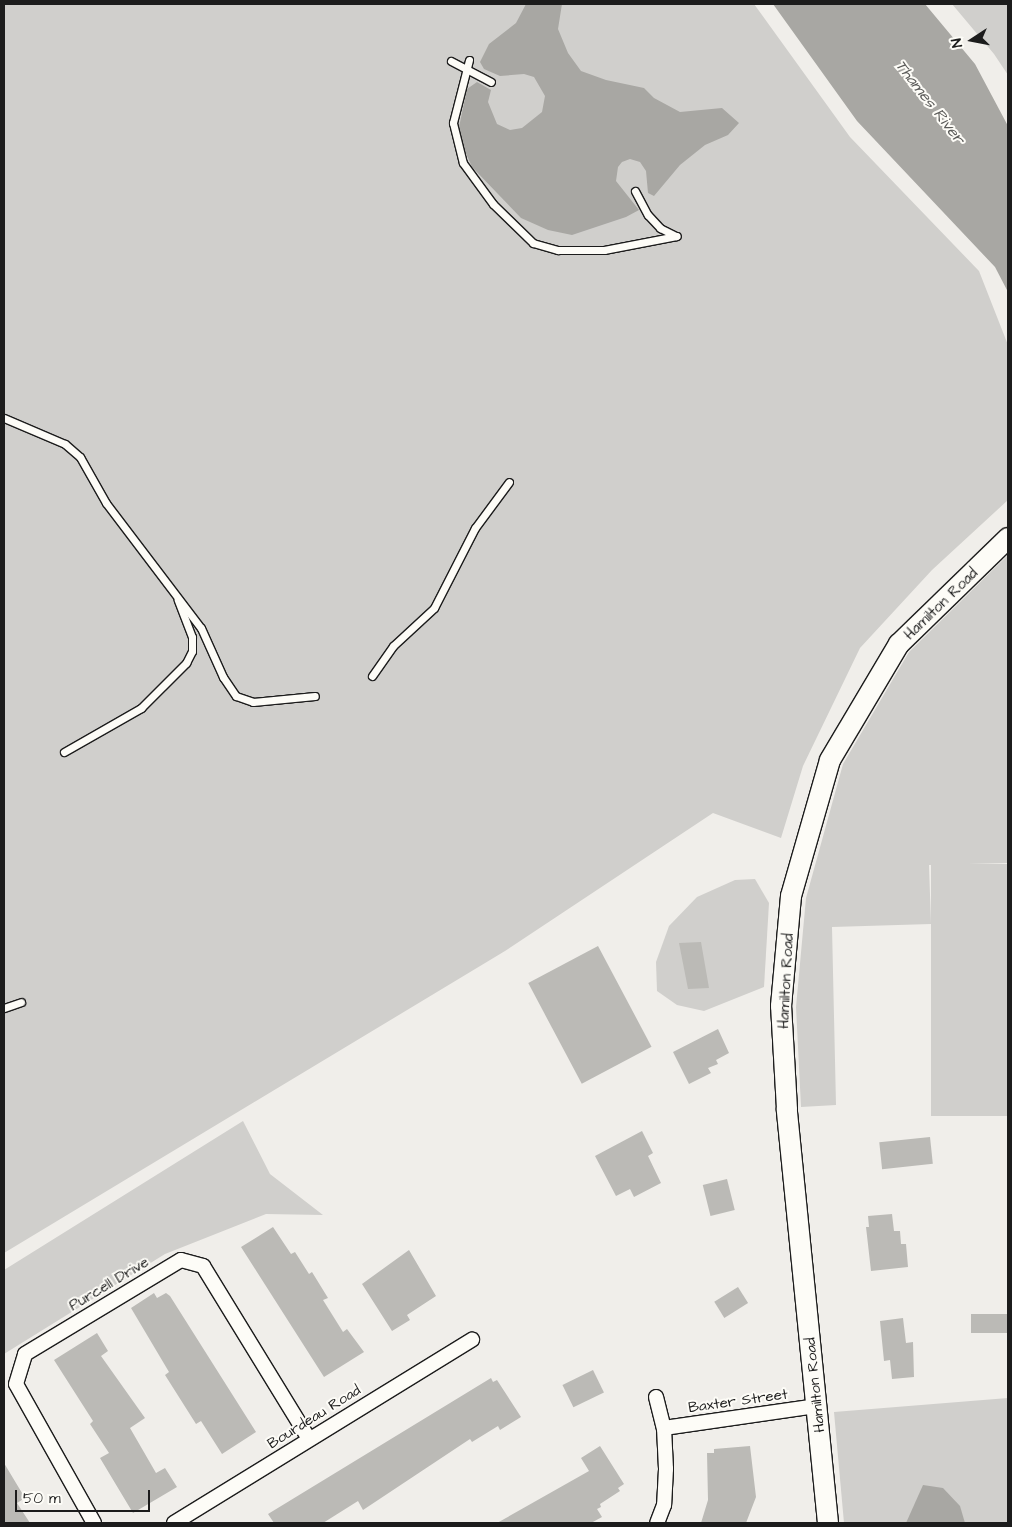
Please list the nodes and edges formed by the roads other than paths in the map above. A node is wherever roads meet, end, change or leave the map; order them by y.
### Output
1 (469, 60) dead end
2 (451, 61) dead end
3 (466, 69) junction
4 (491, 82) dead end
5 (635, 191) dead end
6 (4, 418) edge
7 (509, 482) dead end
8 (1008, 538) edge
9 (175, 592) junction
10 (372, 676) dead end
11 (315, 696) dead end
12 (64, 752) dead end
13 (21, 1002) dead end
14 (4, 1008) edge
15 (472, 1340) dead end
16 (656, 1397) dead end
17 (817, 1406) junction
18 (664, 1428) junction
19 (309, 1439) junction
20 (94, 1523) edge
21 (174, 1523) edge
22 (657, 1523) edge
23 (828, 1523) edge

1 - 3 lane
2 - 3 lane
3 - 4 lane
3 - 5 lane
6 - 9 lane
7 - 10 lane
8 - 17 main road, Hamilton Road
9 - 11 lane
9 - 12 lane
13 - 14 lane
15 - 19 street, Bourdeau Road
16 - 18 street
17 - 18 street, Baxter Street
17 - 23 main road, Hamilton Road
18 - 22 street
19 - 20 street, Purcell Drive
19 - 21 street, Bourdeau Road

